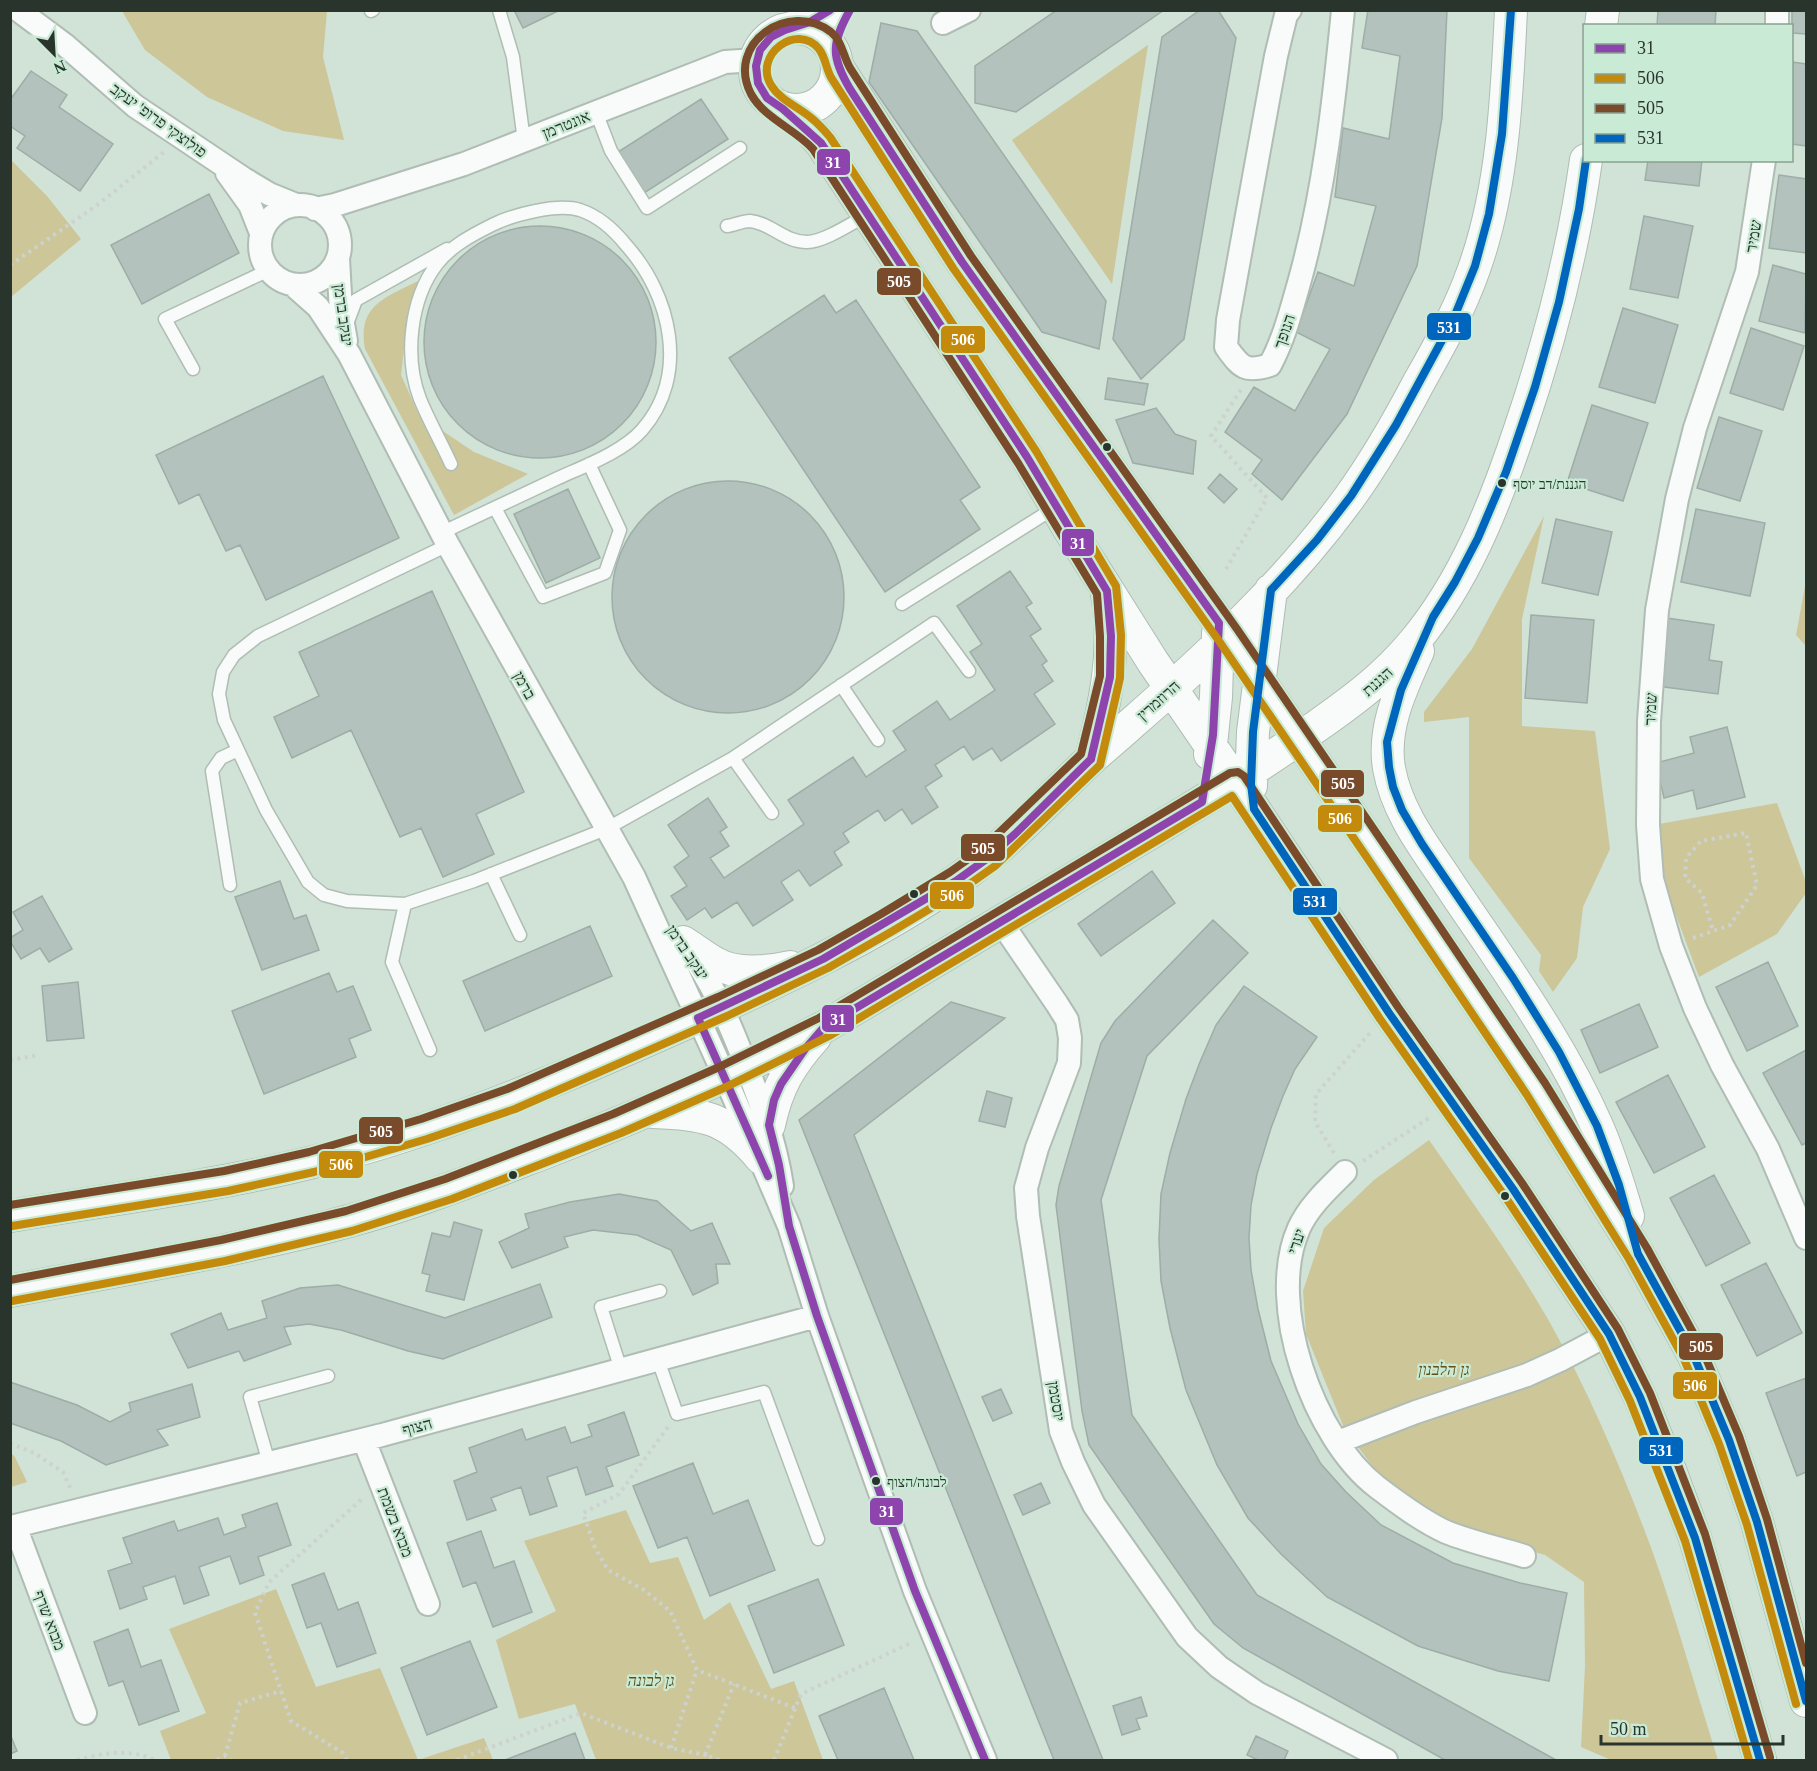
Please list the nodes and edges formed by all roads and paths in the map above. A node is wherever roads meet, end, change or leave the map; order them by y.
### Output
1 (18, 10) edge
2 (499, 10) edge
3 (831, 10) edge
4 (850, 10) edge
5 (969, 10) edge
6 (1290, 10) edge
7 (1342, 10) edge
8 (1511, 10) edge
9 (943, 23) dead end
10 (784, 30) junction
11 (835, 58) junction
12 (756, 60) junction
13 (779, 106) junction
14 (597, 112) junction
15 (182, 138) junction
16 (524, 141) junction
17 (740, 148) dead end
18 (217, 160) junction
19 (1586, 162) edge
20 (1764, 162) edge
21 (376, 192) junction
22 (306, 207) junction
23 (868, 215) junction
24 (727, 226) dead end
25 (261, 233) junction
26 (466, 238) junction
27 (339, 252) junction
28 (10, 265) edge
29 (269, 270) junction
30 (292, 284) junction
31 (344, 331) junction
32 (349, 354) junction
33 (193, 369) dead end
34 (1254, 370) junction
35 (451, 464) dead end
36 (589, 464) junction
37 (1056, 507) junction
38 (495, 508) junction
39 (445, 539) junction
40 (1226, 569) dead end
41 (1271, 590) junction
42 (1107, 591) junction
43 (902, 604) dead end
44 (1433, 617) junction
45 (1222, 634) junction
46 (969, 671) dead end
47 (1258, 680) junction
48 (841, 685) junction
49 (1172, 689) junction
50 (1299, 739) junction
51 (878, 740) dead end
52 (1212, 747) junction
53 (238, 750) junction
54 (733, 758) junction
55 (1091, 759) junction
56 (1243, 777) junction
57 (1202, 802) junction
58 (772, 813) dead end
59 (606, 829) junction
60 (491, 874) junction
61 (634, 877) junction
62 (230, 885) dead end
63 (405, 904) junction
64 (1001, 922) junction
65 (1713, 931) joint
66 (520, 935) dead end
67 (683, 942) junction
68 (823, 959) junction
69 (710, 1012) junction
70 (1389, 1012) junction
71 (824, 1027) junction
72 (430, 1050) dead end
73 (39, 1055) dead end
74 (10, 1060) edge
75 (736, 1072) junction
76 (1452, 1102) junction
77 (646, 1112) junction
78 (769, 1125) junction
79 (761, 1158) junction
80 (1346, 1172) junction
81 (10, 1216) edge
82 (789, 1226) junction
83 (1806, 1238) edge
84 (1638, 1254) junction
85 (10, 1291) edge
86 (660, 1291) dead end
87 (817, 1316) junction
88 (1609, 1334) junction
89 (658, 1360) junction
90 (621, 1370) junction
91 (328, 1376) dead end
92 (677, 1414) junction
93 (364, 1440) junction
94 (1338, 1442) junction
95 (10, 1443) edge
96 (269, 1463) junction
97 (380, 1482) junction
98 (79, 1510) junction
99 (13, 1526) edge
100 (818, 1539) dead end
101 (1524, 1556) dead end
102 (428, 1604) dead end
103 (933, 1633) junction
104 (697, 1670) junction
105 (734, 1684) junction
106 (281, 1691) junction
107 (1806, 1701) edge
108 (795, 1708) junction
109 (85, 1713) dead end
110 (671, 1748) junction
111 (1359, 1754) edge
112 (705, 1755) junction
113 (225, 1756) junction
114 (77, 1761) edge
115 (154, 1761) edge
116 (217, 1761) edge
117 (231, 1761) edge
118 (347, 1761) edge
119 (457, 1761) edge
120 (704, 1761) edge
121 (719, 1761) edge
122 (774, 1761) edge
123 (985, 1761) edge
124 (1386, 1761) edge
125 (1760, 1761) edge

1 - 15 street, פולוצקי פרופ' יעקב
2 - 16 lane
3 - 10 main road
4 - 11 main road
5 - 9 street
6 - 34 street
7 - 34 street, הנופך
8 - 41 main road
10 - 11 main road
10 - 12 main road
11 - 13 main road
11 - 45 main road
12 - 13 main road
12 - 14 street, אונטרמן
13 - 23 main road
14 - 16 street, אונטרמן
14 - 17 lane
15 - 18 street, פולוצקי פרופ' יעקב
15 - 28 path
16 - 21 street, אונטרמן
18 - 22 street, פולוצקי פרופ' יעקב
18 - 25 street
19 - 44 main road, הגננת
20 - 83 street, שמיר
21 - 22 street, אונטרמן
21 - 27 street, אונטרמן
22 - 25 street
22 - 27 street
23 - 24 lane
23 - 37 main road
25 - 29 street
26 - 31 lane
26 - 35 lane
26 - 36 lane
27 - 30 street
27 - 31 street, יעקב ברמן
29 - 30 street
29 - 33 lane
30 - 32 street, יעקב ברמן
31 - 32 street, יעקב ברמן
32 - 39 street, ברמן
34 - 40 path
36 - 38 lane
36 - 38 lane
37 - 42 main road
37 - 43 lane
38 - 39 lane
39 - 53 lane
39 - 59 street, ברמן
41 - 45 main road
41 - 47 main road
42 - 49 main road
42 - 55 main road
44 - 50 main road, הגננת
44 - 84 main road
45 - 47 main road
45 - 49 main road, הרוזמרין
45 - 52 main road
46 - 48 lane
47 - 50 main road
47 - 56 main road
48 - 51 lane
48 - 54 lane
49 - 52 main road
49 - 55 main road, הרוזמרין
50 - 56 main road, הגננת
50 - 84 main road
52 - 56 main road
52 - 57 main road
53 - 62 lane
53 - 63 lane
54 - 58 lane
54 - 59 lane
55 - 68 main road, הרוזמרין
56 - 57 main road
56 - 70 main road
57 - 64 main road
59 - 60 lane
59 - 61 street, ברמן
60 - 63 lane
60 - 66 lane
61 - 67 street, יעקב ברמן
61 - 69 street, ברמן
63 - 72 lane
64 - 71 main road
64 - 111 street, יוסטמן
65 - 65 path
67 - 68 main road
67 - 69 street, יעקב ברמן
68 - 69 main road, הרוזמרין
69 - 75 street
69 - 81 main road, הרוזמרין
70 - 76 main road
70 - 80 path
71 - 75 main road
71 - 78 main road
73 - 74 path
75 - 77 main road
75 - 78 street
75 - 79 street
76 - 80 path
76 - 88 main road
77 - 79 main road
77 - 85 main road
78 - 82 street
79 - 82 street
80 - 94 street, יערי
82 - 87 street
84 - 107 main road
86 - 90 lane
87 - 89 street, הצוף
87 - 103 street
88 - 94 street
88 - 125 main road
89 - 90 street, הצוף
89 - 92 lane
90 - 93 street, הצוף
91 - 96 lane
92 - 100 lane
92 - 104 path
93 - 96 street, הצוף
93 - 97 street, מבוא בשמת
94 - 101 street, יערי
95 - 98 path
96 - 98 street, הצוף
97 - 102 street, מבוא בשמת
97 - 106 path
98 - 99 street, הצוף
99 - 109 street, מבוא שרף
103 - 108 path
103 - 123 street
104 - 105 path
104 - 110 path
105 - 108 path
105 - 112 path
106 - 113 path
106 - 118 path
108 - 122 path
110 - 112 path
110 - 119 path
111 - 124 street, יוסטמן
112 - 120 path
112 - 121 path
113 - 116 path
113 - 117 path
114 - 115 path

